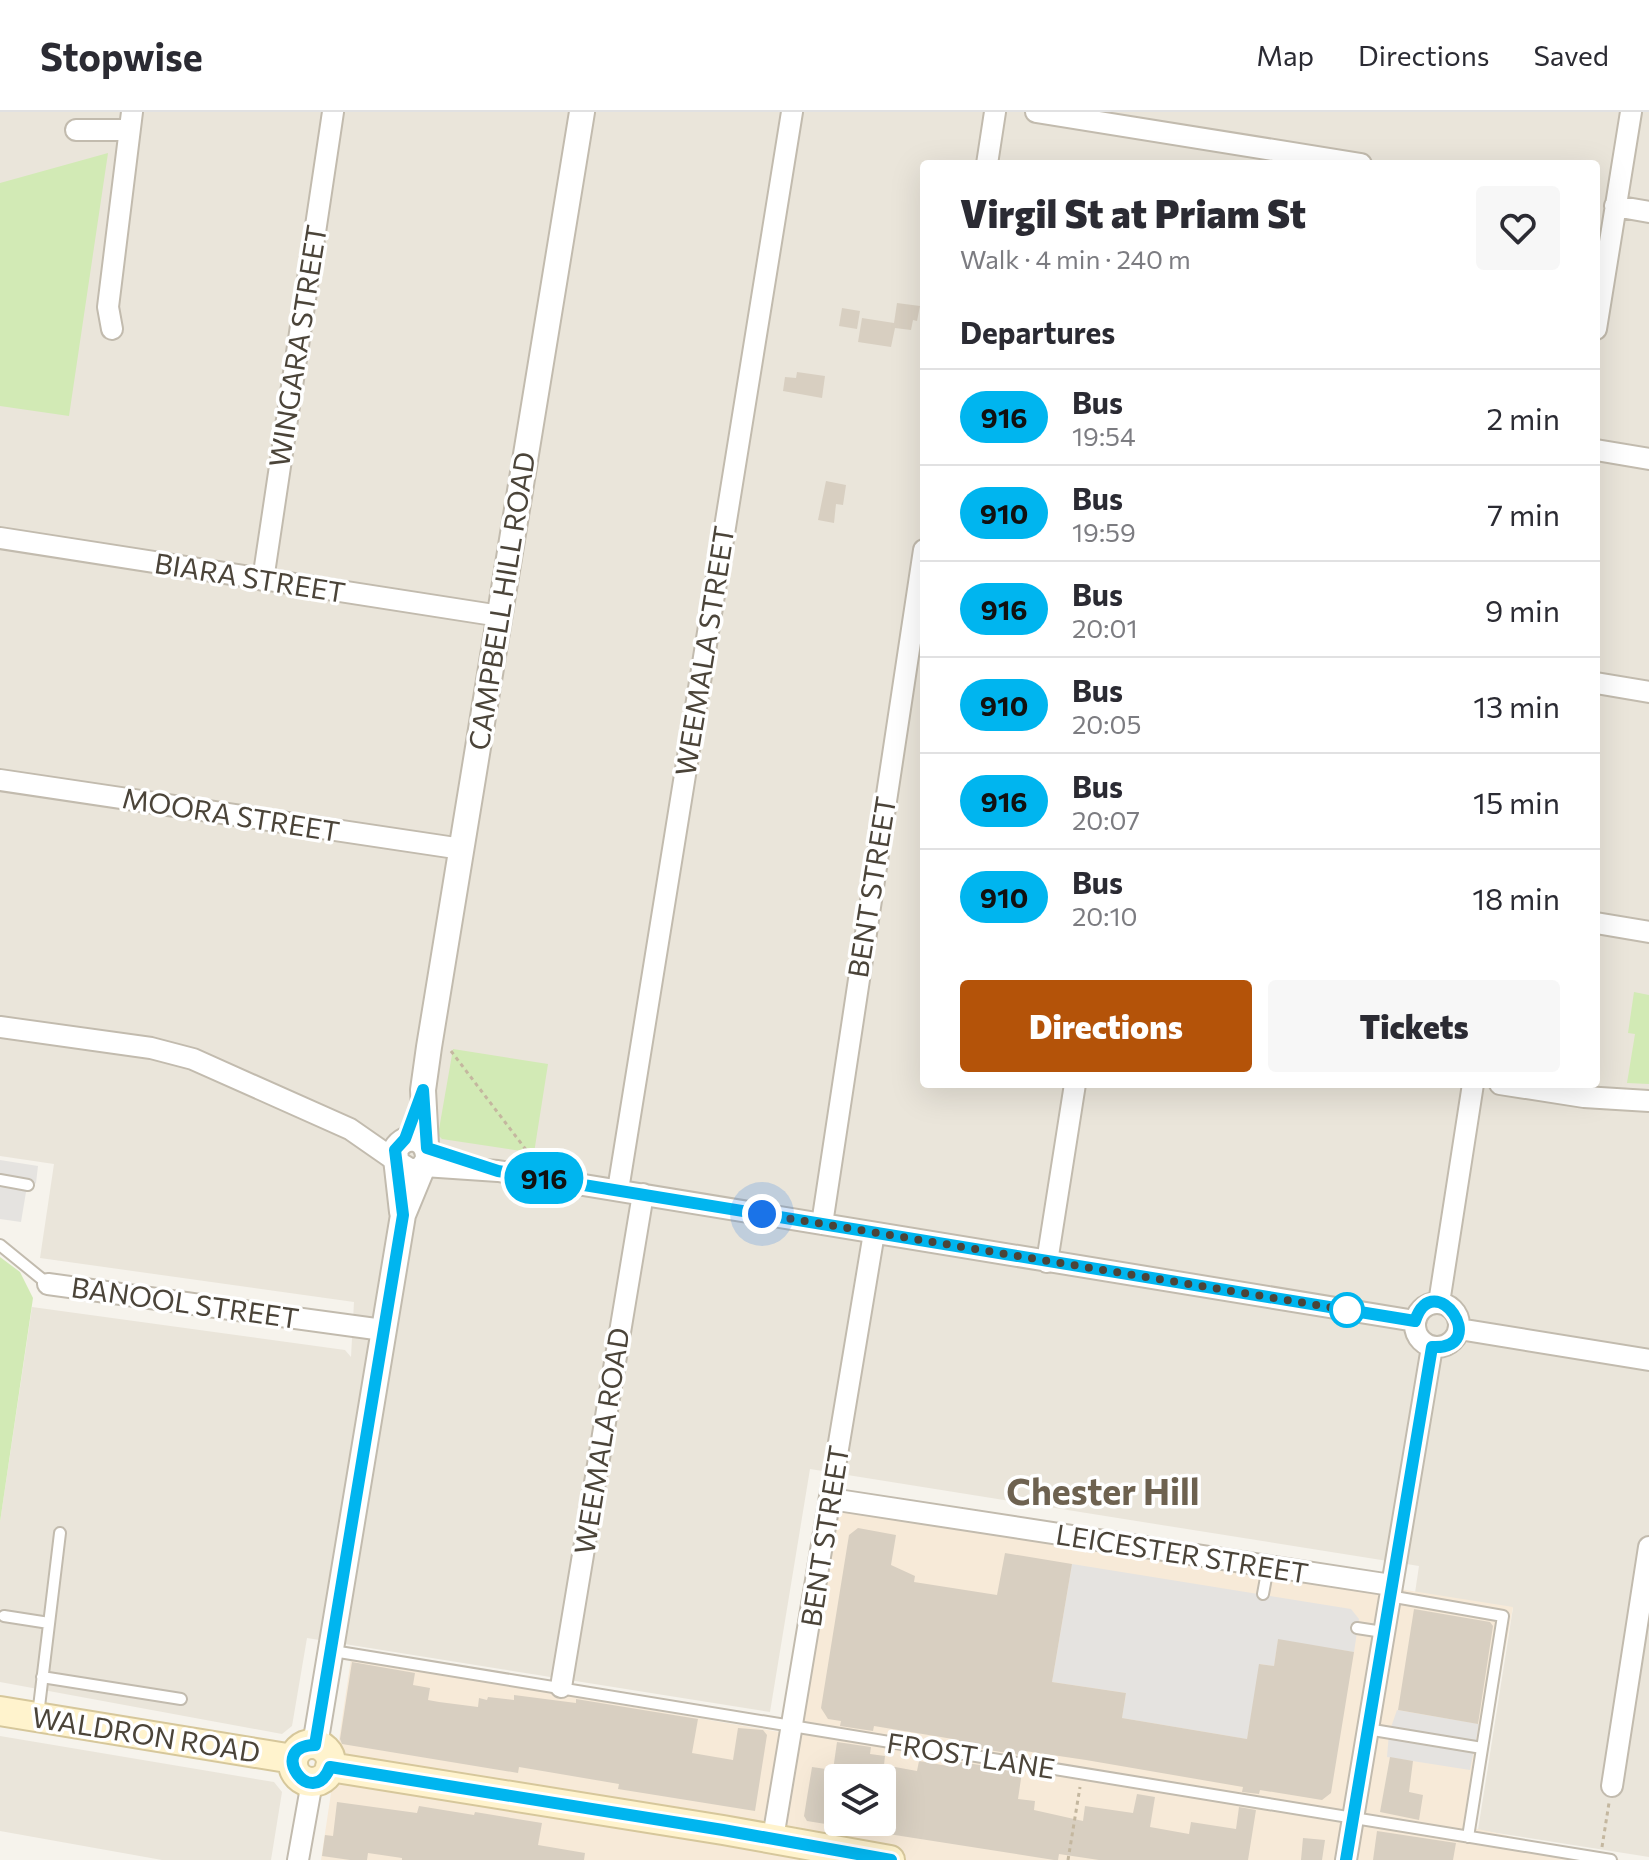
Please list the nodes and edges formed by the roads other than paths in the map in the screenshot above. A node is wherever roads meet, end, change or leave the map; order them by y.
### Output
1 (333, 112) edge
2 (582, 112) edge
3 (792, 112) edge
4 (995, 112) edge
5 (1036, 112) edge
6 (1631, 112) edge
7 (130, 121) edge
8 (76, 130) dead end
9 (988, 160) edge
10 (1336, 160) edge
11 (1615, 206) junction
12 (1649, 212) edge
13 (1600, 303) edge
14 (112, 329) dead end
15 (1600, 451) edge
16 (1649, 459) edge
17 (0, 538) edge
18 (263, 580) junction
19 (920, 596) edge
20 (500, 616) junction
21 (1600, 684) edge
22 (1649, 692) edge
23 (0, 780) edge
24 (462, 849) junction
25 (1600, 924) edge
26 (1649, 932) edge
27 (0, 1027) edge
28 (1074, 1088) edge
29 (1472, 1088) edge
30 (1526, 1088) edge
31 (1649, 1101) edge
32 (412, 1154) junction
33 (0, 1180) edge
34 (28, 1185) dead end
35 (618, 1190) junction
36 (643, 1194) junction
37 (822, 1224) junction
38 (874, 1233) junction
39 (0, 1245) edge
40 (1047, 1262) junction
41 (48, 1284) joint
42 (1439, 1303) junction
43 (1415, 1321) junction
44 (1459, 1329) junction
45 (383, 1330) junction
46 (1432, 1347) junction
47 (1649, 1360) edge
48 (831, 1499) junction
49 (60, 1533) dead end
50 (1649, 1547) edge
51 (1268, 1567) junction
52 (1390, 1591) junction
53 (1263, 1594) dead end
54 (4, 1616) dead end
55 (49, 1623) junction
56 (1357, 1628) dead end
57 (1383, 1632) junction
58 (331, 1651) junction
59 (42, 1677) junction
60 (561, 1687) junction
61 (181, 1699) dead end
62 (0, 1711) edge
63 (37, 1717) junction
64 (793, 1726) junction
65 (1367, 1729) junction
66 (1482, 1748) junction
67 (313, 1763) junction
68 (1612, 1786) road end
69 (1352, 1817) junction
70 (1468, 1837) junction
71 (773, 1838) junction
72 (1606, 1859) edge
73 (298, 1860) edge
74 (890, 1860) edge
75 (1346, 1860) edge

1 - 18 street, WINGARA STREET
2 - 20 street, CAMPBELL HILL ROAD
3 - 35 street, WEEMALA STREET
4 - 9 street
5 - 10 street
6 - 11 street
7 - 8 street
7 - 14 street
11 - 12 street
11 - 13 street
15 - 16 street
17 - 18 street, BIARA STREET
18 - 20 street, BIARA STREET
19 - 37 street, BENT STREET
20 - 24 street, CAMPBELL HILL ROAD
21 - 22 street
23 - 24 street, MOORA STREET
24 - 32 street, CAMPBELL HILL ROAD
25 - 26 street
27 - 32 street
28 - 40 street
29 - 42 street
30 - 31 street
32 - 35 street
32 - 45 street, CAMPBELL HILL ROAD
33 - 34 lane
35 - 36 street
36 - 37 street
36 - 60 street, WEEMALA ROAD
37 - 38 street
38 - 40 street
38 - 48 street, BENT STREET
39 - 41 lane, BANOOL STREET
40 - 43 street
41 - 45 street, BANOOL STREET
42 - 43 street
42 - 44 street
43 - 46 street
44 - 46 street
44 - 47 street
45 - 58 street, CAMPBELL HILL ROAD
46 - 52 street
48 - 51 street, LEICESTER STREET
48 - 64 street, BENT STREET
49 - 55 lane
50 - 68 street
51 - 52 street, LEICESTER STREET
51 - 53 lane
52 - 57 street
52 - 66 lane
54 - 55 lane
55 - 59 lane
56 - 57 lane
57 - 65 street
58 - 60 lane, FROST LANE
58 - 67 street, CAMPBELL HILL ROAD
59 - 61 lane
59 - 63 lane
60 - 64 lane, FROST LANE
62 - 63 main road, WALDRON ROAD
63 - 67 main road, WALDRON ROAD
64 - 69 lane, FROST LANE
64 - 71 street, BENT STREET
65 - 66 lane
65 - 69 street
66 - 70 lane
67 - 71 main road, WALDRON ROAD
67 - 73 street
69 - 70 lane, FROST LANE
69 - 75 street
70 - 72 lane, FROST LANE
71 - 74 main road, WALDRON ROAD

